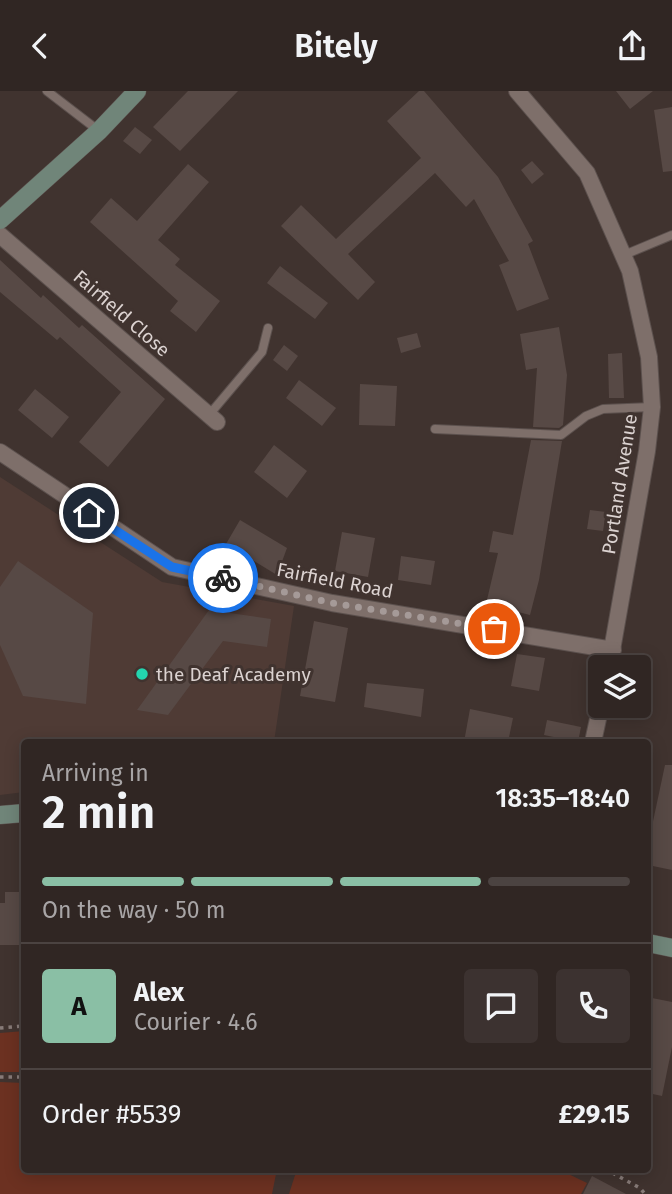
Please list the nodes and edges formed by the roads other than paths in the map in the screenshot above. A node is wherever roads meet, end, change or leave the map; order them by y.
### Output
1 (47, 91) edge
2 (137, 91) edge
3 (517, 91) edge
4 (99, 131) junction
5 (0, 220) edge
6 (0, 235) edge
7 (672, 235) edge
8 (624, 255) junction
9 (268, 328) dead end
10 (652, 407) junction
11 (213, 419) joint
12 (435, 429) dead end
13 (0, 451) edge
14 (613, 650) junction
15 (612, 655) edge
16 (598, 718) edge
17 (594, 739) edge
18 (21, 813) edge
19 (0, 815) edge
20 (651, 944) edge
21 (672, 948) edge

1 - 4 lane
2 - 4 main road
3 - 8 street, Portland Avenue
4 - 5 main road
6 - 11 street, Fairfield Close
7 - 8 lane
8 - 10 street, Portland Avenue
9 - 11 lane
10 - 12 lane
10 - 14 street, Portland Avenue
13 - 14 street, Fairfield Road
14 - 15 street, Portland Avenue
16 - 17 street
18 - 19 main road
20 - 21 main road

